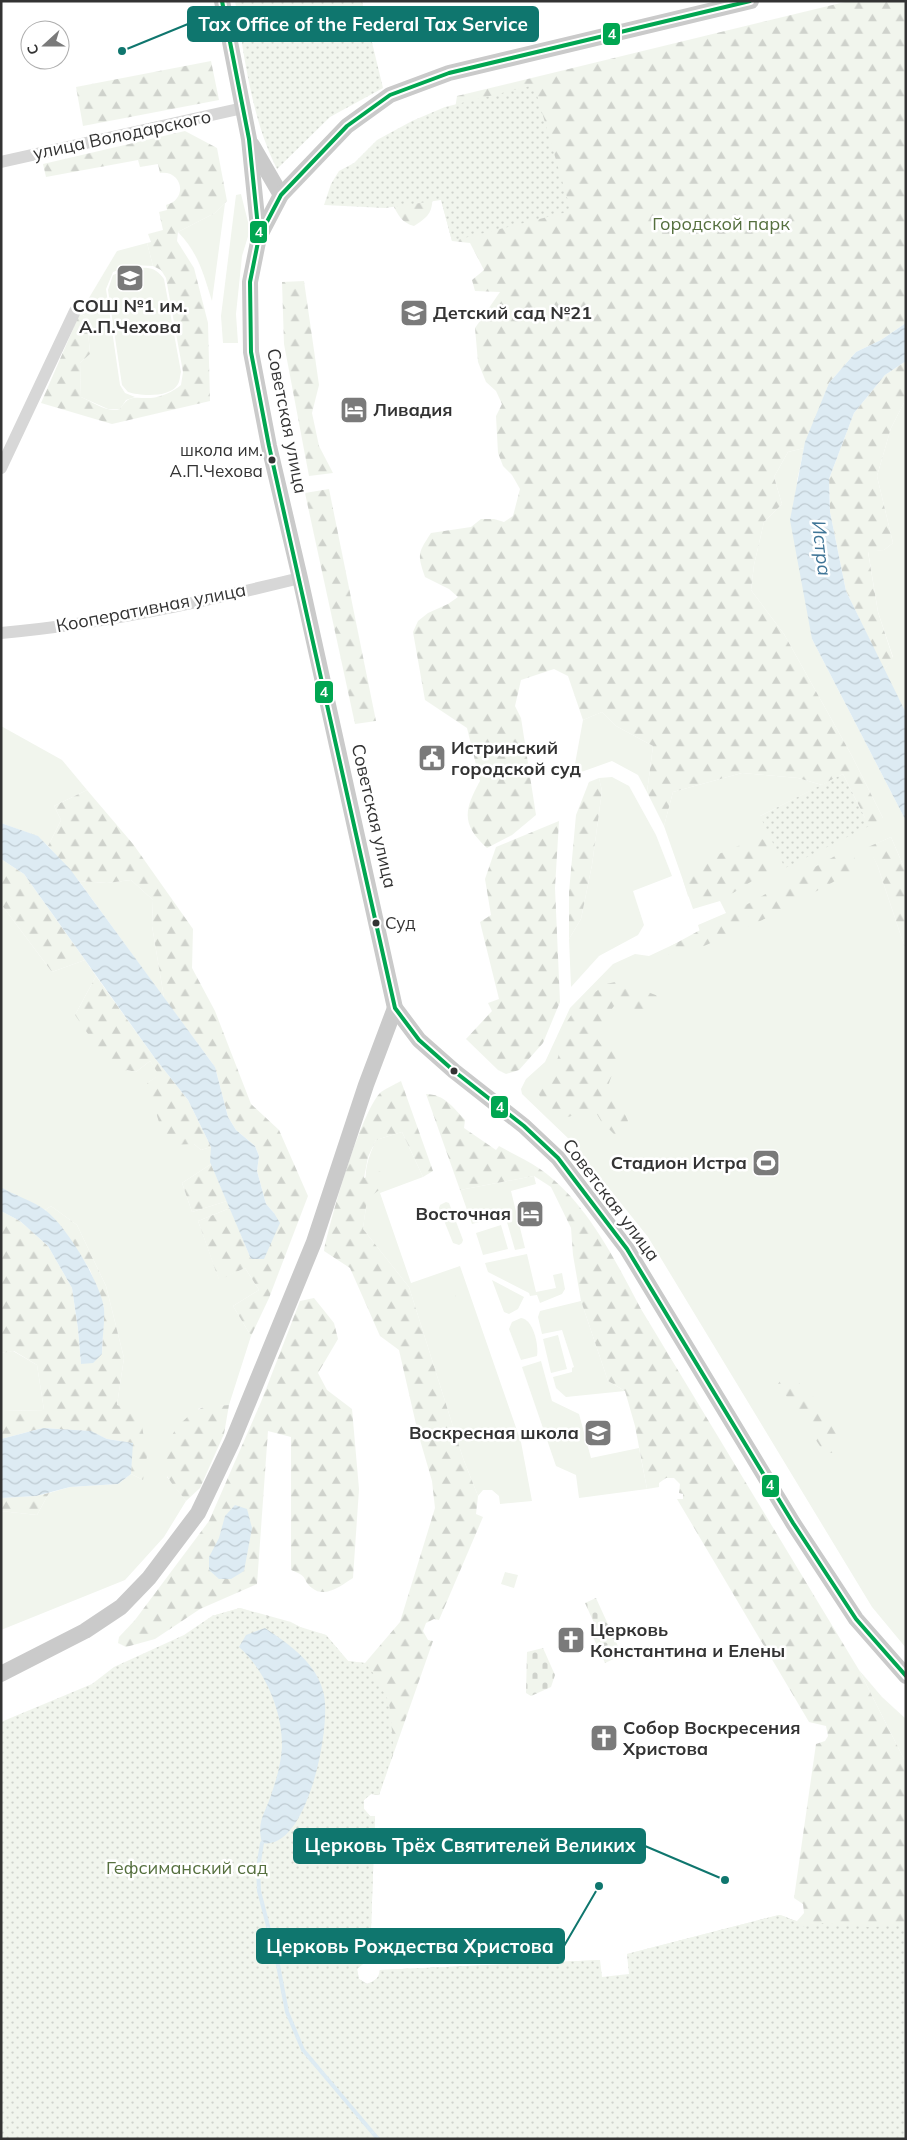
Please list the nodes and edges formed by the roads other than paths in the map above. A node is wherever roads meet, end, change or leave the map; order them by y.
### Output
1 (222, 1) edge
2 (751, 1) edge
3 (715, 6) edge
4 (242, 108) junction
5 (249, 138) junction
6 (1, 162) edge
7 (281, 195) junction
8 (259, 237) junction
9 (75, 311) dead end
10 (1, 468) edge
11 (300, 578) junction
12 (1, 633) edge
13 (395, 1008) junction
14 (1, 1674) edge
15 (906, 1676) edge

1 - 4 main road, Советская улица
2 - 3 main road
3 - 7 main road
4 - 5 main road, Советская улица
4 - 6 street, улица Володарского
5 - 7 main road, Советская улица
5 - 8 main road, Советская улица
7 - 8 main road
8 - 11 main road, Советская улица
9 - 10 street
11 - 12 street, Кооперативная улица
11 - 13 main road, Советская улица
13 - 14 main road
13 - 15 main road, Советская улица

